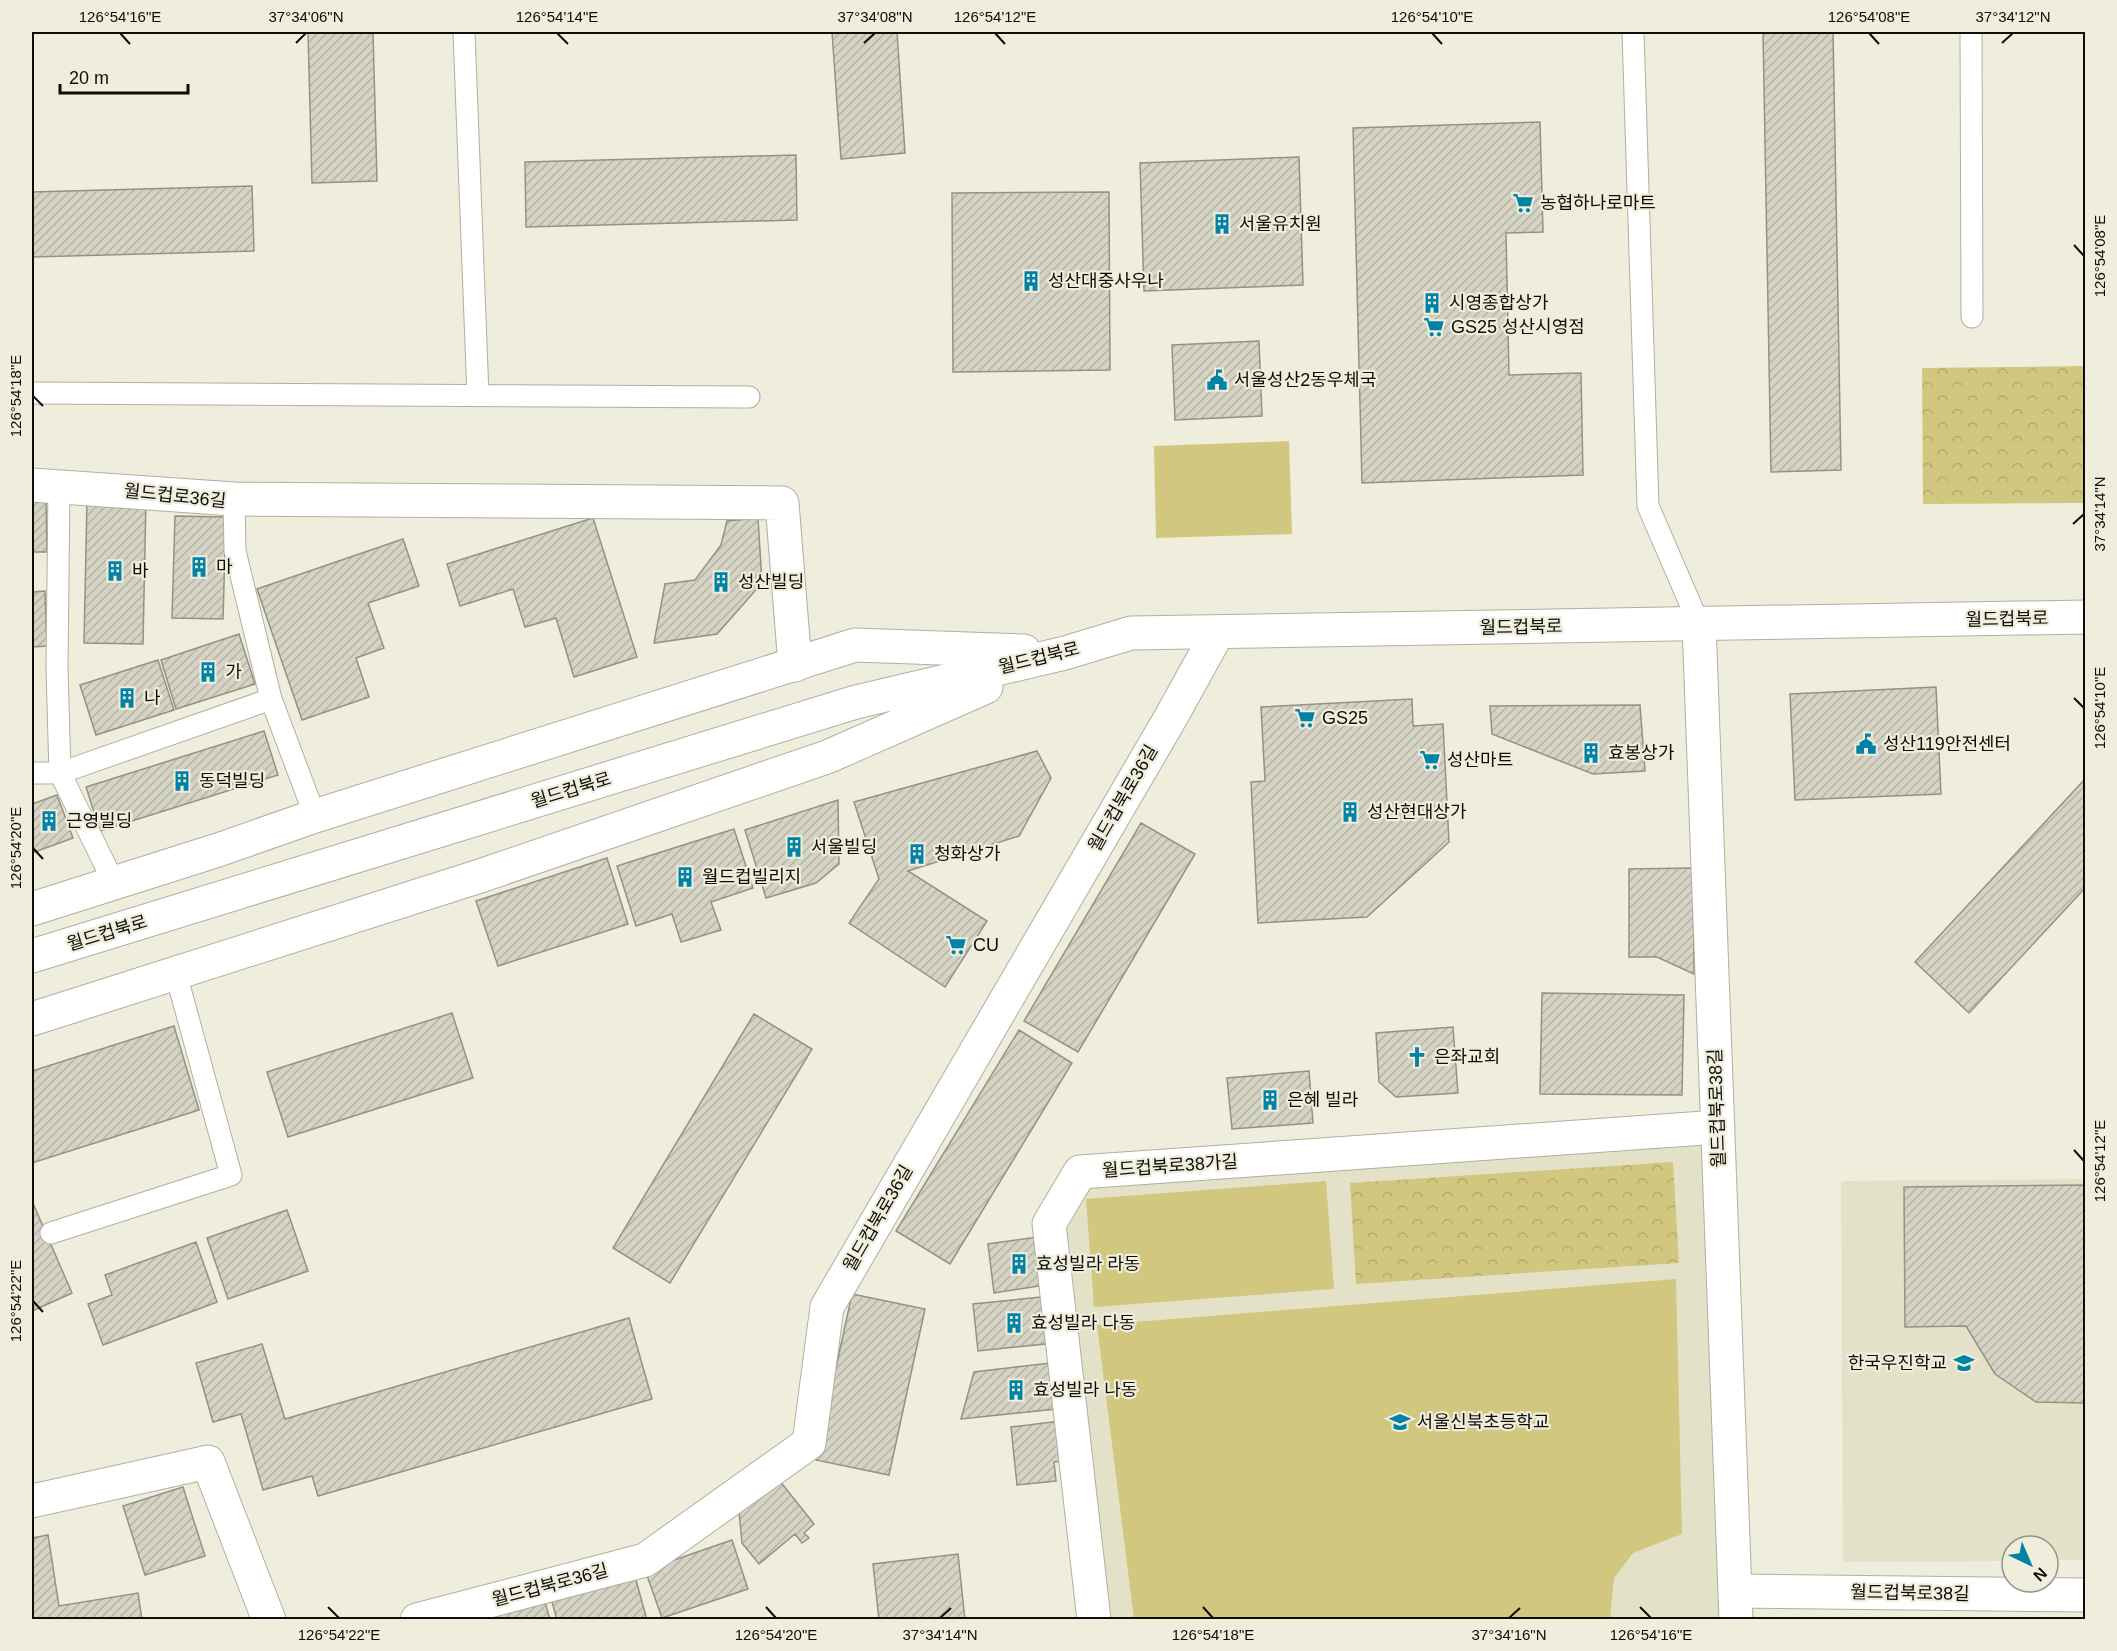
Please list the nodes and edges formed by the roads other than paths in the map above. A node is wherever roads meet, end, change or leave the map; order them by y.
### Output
1 (464, 32) edge
2 (1633, 32) edge
3 (1971, 32) edge
4 (1972, 317) dead end
5 (32, 393) edge
6 (478, 396) junction
7 (749, 397) dead end
8 (45, 485) edge
9 (234, 499) junction
10 (2085, 617) edge
11 (1699, 624) junction
12 (1218, 632) junction
13 (1065, 653) junction
14 (795, 664) junction
15 (271, 699) junction
16 (32, 773) edge
17 (60, 773) junction
18 (315, 816) junction
19 (114, 883) junction
20 (32, 909) edge
21 (32, 956) edge
22 (176, 974) junction
23 (32, 1019) edge
24 (1718, 1127) junction
25 (51, 1233) dead end
26 (32, 1501) edge
27 (2085, 1595) edge
28 (1735, 1605) edge
29 (269, 1620) edge
30 (417, 1620) edge
31 (1094, 1620) edge

1 - 6 lane
2 - 11 lane
3 - 4 lane
5 - 6 lane
6 - 7 lane
8 - 9 street, 월드컵로36길
8 - 17 lane, 월드컵로36길
9 - 14 street
9 - 15 lane, 월드컵로36길
10 - 11 street, 월드컵북로
11 - 12 street, 월드컵북로
11 - 24 street, 월드컵북로38길
12 - 13 street, 월드컵북로
12 - 30 street, 월드컵북로36길
13 - 14 street
13 - 21 street, 월드컵북로
13 - 22 street
14 - 18 street
15 - 17 lane
15 - 18 lane, 월드컵로36길
16 - 17 lane
17 - 19 lane, 월드컵로36길
18 - 19 street
19 - 20 street
22 - 23 street
22 - 25 lane
24 - 28 street, 월드컵북로38길
24 - 31 street, 월드컵북로38가길
26 - 29 street
27 - 28 street, 월드컵북로38길

